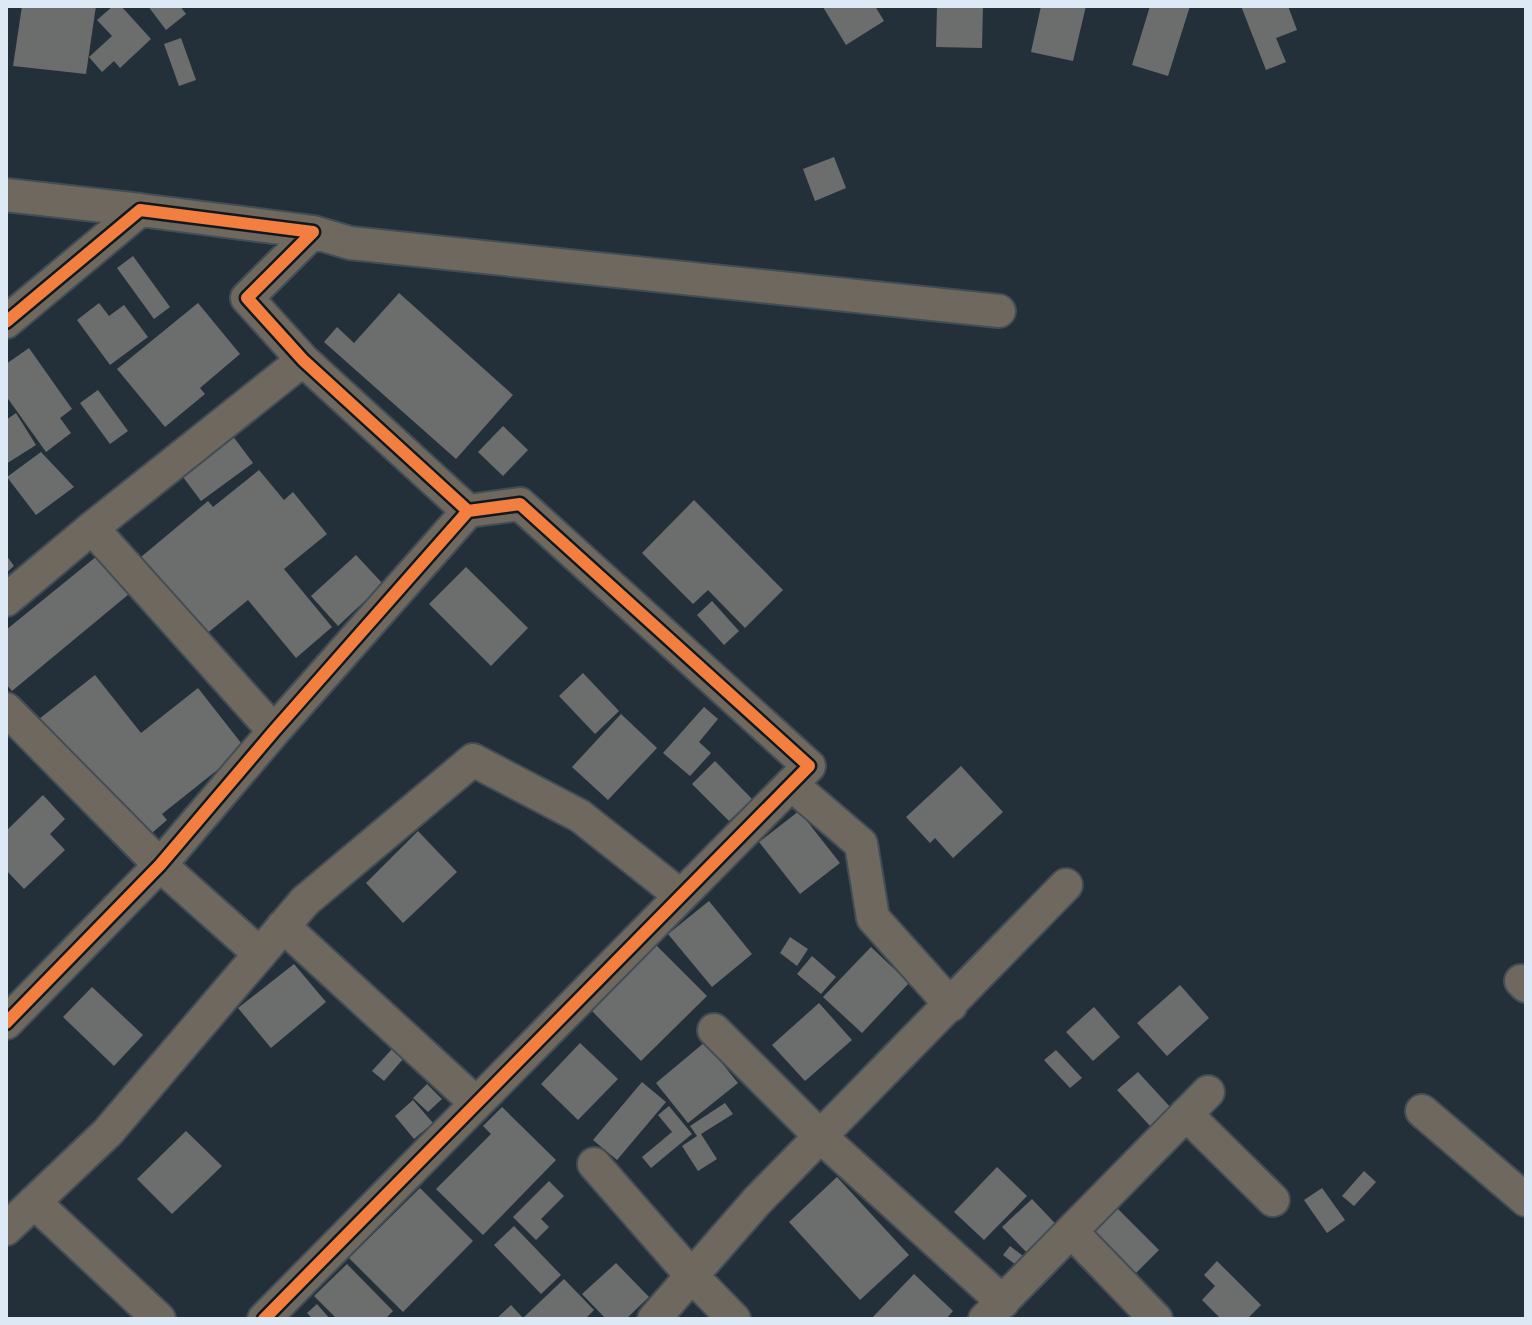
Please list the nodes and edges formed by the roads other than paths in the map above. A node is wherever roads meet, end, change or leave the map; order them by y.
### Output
1 (6, 195) edge
2 (140, 210) junction
3 (313, 232) junction
4 (999, 311) dead end
5 (6, 322) edge
6 (303, 360) junction
7 (468, 511) junction
8 (92, 528) junction
9 (6, 600) edge
10 (6, 709) edge
11 (274, 731) junction
12 (791, 784) junction
13 (160, 865) junction
14 (1066, 885) dead end
15 (681, 896) junction
16 (283, 926) junction
17 (260, 954) junction
18 (951, 1005) junction
19 (7, 1021) edge
20 (714, 1030) dead end
21 (476, 1103) junction
22 (1422, 1111) dead end
23 (821, 1137) junction
24 (594, 1164) dead end
25 (1273, 1200) dead end
26 (1526, 1200) edge
27 (34, 1202) junction
28 (6, 1229) edge
29 (1072, 1232) junction
30 (691, 1275) junction
31 (994, 1311) edge
32 (159, 1319) edge
33 (264, 1319) edge
34 (654, 1319) edge
35 (734, 1319) edge
36 (1156, 1319) edge

1 - 2 street
2 - 3 street
2 - 5 street
3 - 4 street
3 - 6 street
6 - 7 street
6 - 8 street
7 - 11 street
7 - 12 street
8 - 9 street
8 - 11 street
10 - 13 street
11 - 13 street
12 - 15 street
12 - 18 street
13 - 17 street
13 - 19 street
14 - 18 street
15 - 16 street
15 - 21 street
16 - 17 street
16 - 21 street
17 - 27 street
18 - 23 street
20 - 23 street
21 - 33 street
22 - 26 street
23 - 30 street
23 - 31 street
24 - 30 street
25 - 29 street
27 - 28 street
27 - 32 street
29 - 31 street
29 - 36 street
30 - 34 street
30 - 35 street

